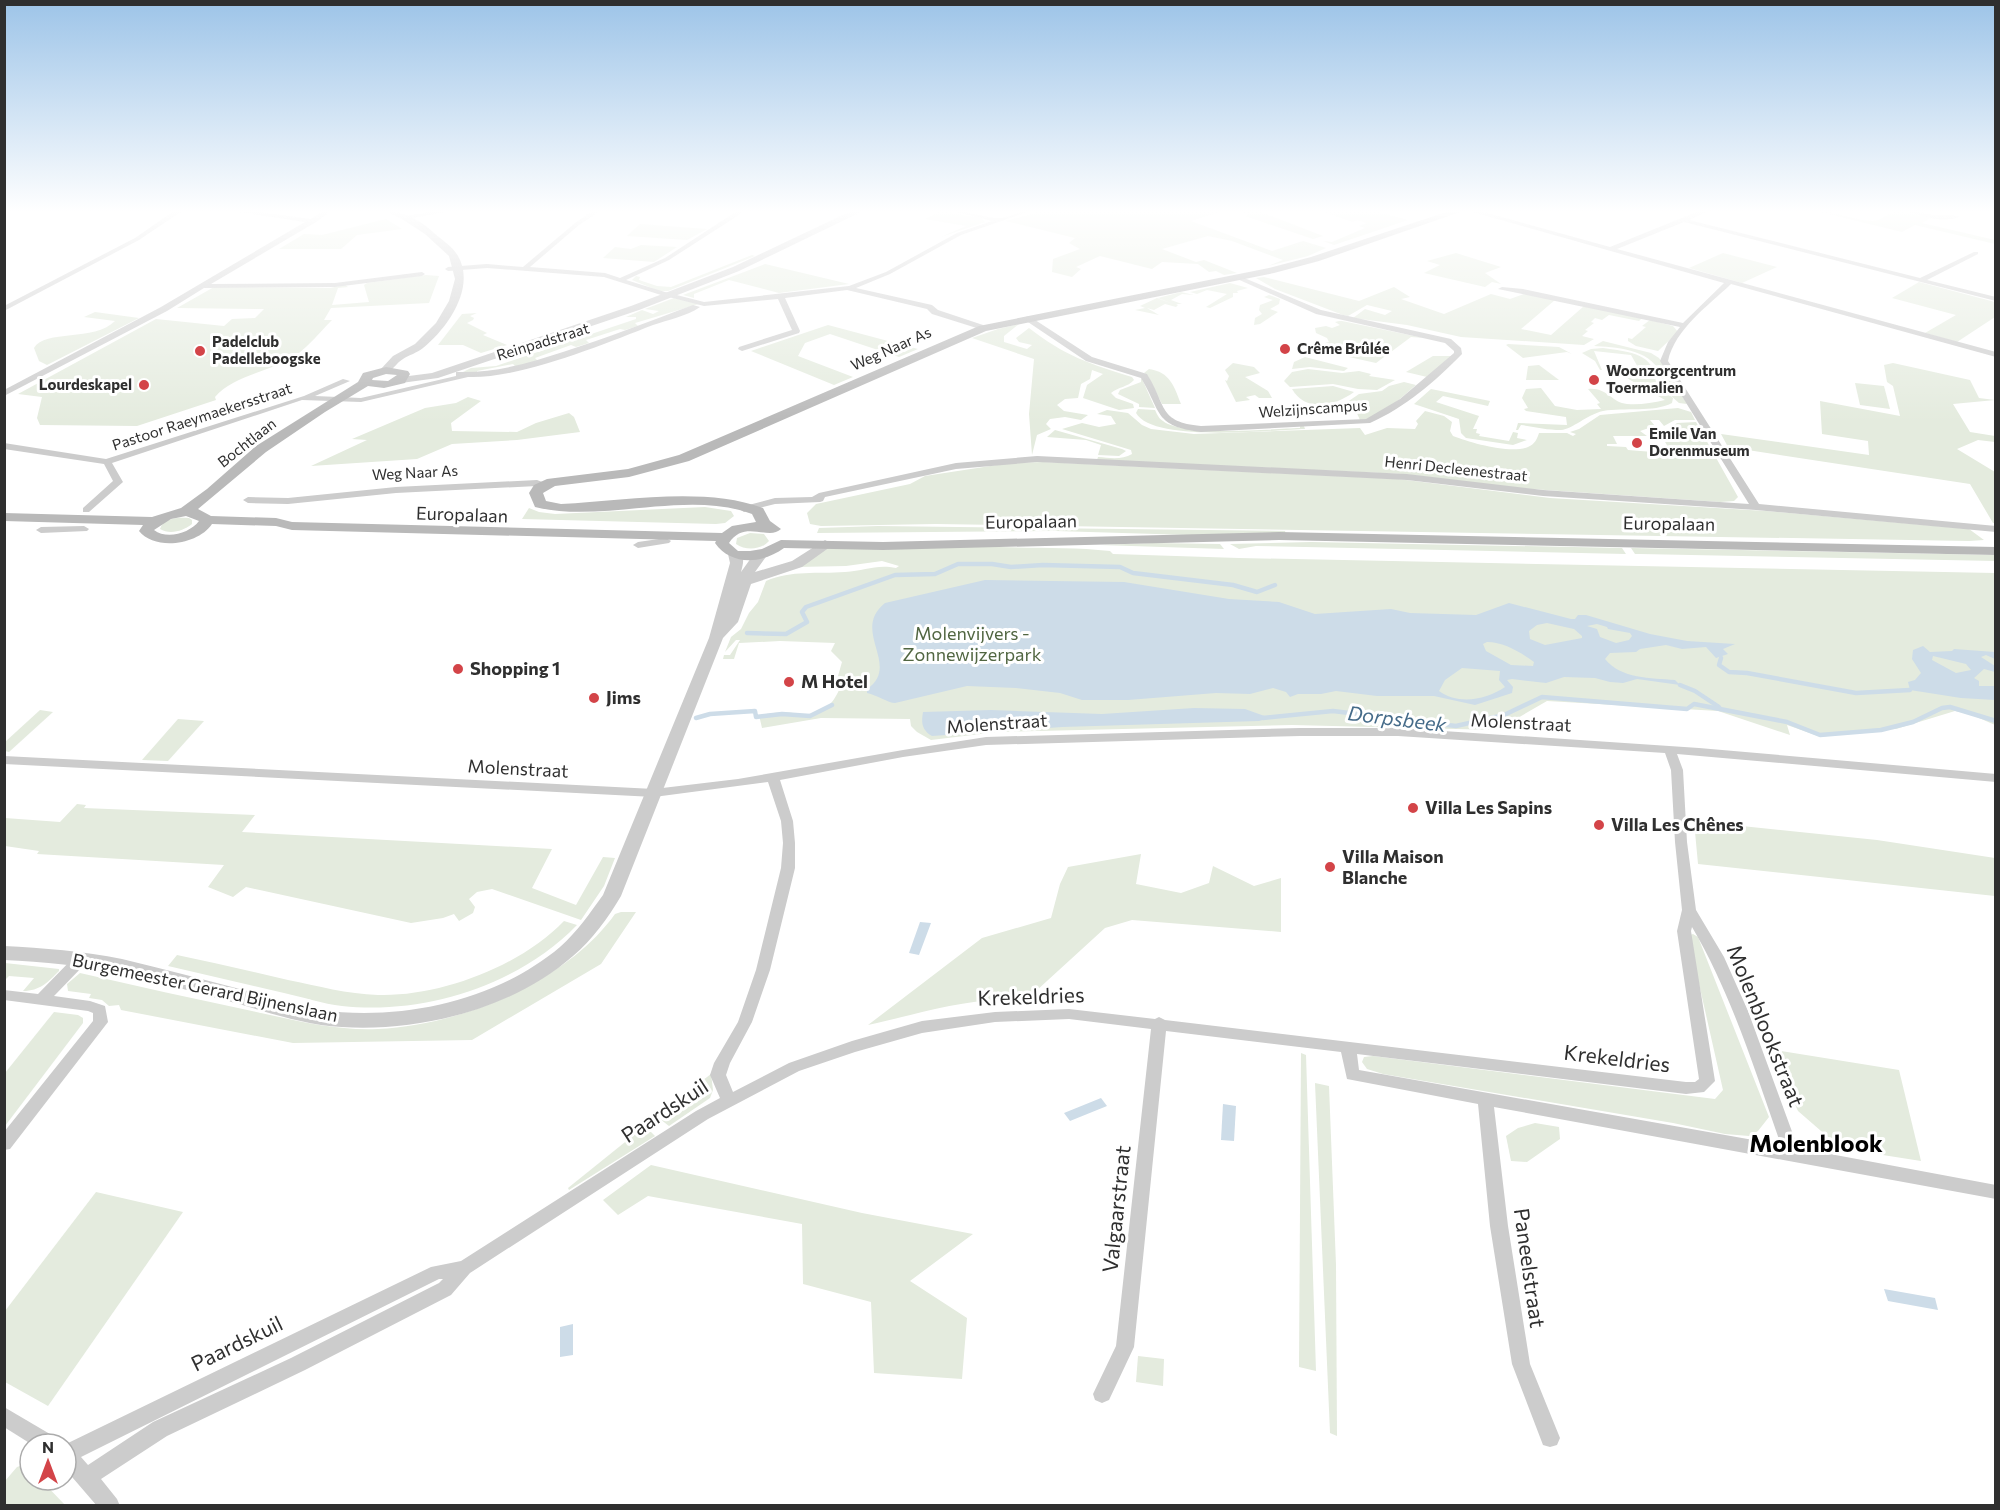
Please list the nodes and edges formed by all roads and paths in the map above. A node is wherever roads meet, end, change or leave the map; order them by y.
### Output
1 (56, 281) edge
2 (213, 281) edge
3 (363, 281) edge
4 (450, 281) edge
5 (629, 281) edge
6 (704, 281) edge
7 (867, 281) edge
8 (1214, 281) edge
9 (1247, 281) edge
10 (1927, 281) edge
11 (1729, 282) joint
12 (205, 286) junction
13 (850, 288) junction
14 (1502, 289) dead end
15 (669, 295) junction
16 (781, 297) junction
17 (1995, 299) edge
18 (696, 307) dead end
19 (4, 309) edge
20 (1026, 318) junction
21 (1686, 326) junction
22 (984, 328) junction
23 (419, 346) junction
24 (742, 349) dead end
25 (1995, 356) edge
26 (385, 370) junction
27 (446, 372) junction
28 (401, 375) junction
29 (465, 376) junction
30 (346, 381) dead end
31 (366, 382) junction
32 (380, 385) junction
33 (4, 394) edge
34 (305, 398) junction
35 (351, 399) junction
36 (337, 400) junction
37 (303, 422) junction
38 (7, 448) edge
39 (107, 462) junction
40 (545, 485) junction
41 (248, 500) dead end
42 (1756, 507) junction
43 (748, 508) junction
44 (94, 515) junction
45 (4, 517) edge
46 (198, 518) junction
47 (4, 523) edge
48 (151, 526) junction
49 (743, 528) junction
50 (84, 529) junction
51 (1995, 529) edge
52 (41, 530) dead end
53 (777, 535) junction
54 (723, 540) junction
55 (666, 541) junction
56 (825, 544) junction
57 (638, 545) dead end
58 (927, 545) junction
59 (1995, 551) edge
60 (735, 554) junction
61 (761, 554) junction
62 (745, 582) junction
63 (716, 638) junction
64 (1670, 750) junction
65 (4, 760) edge
66 (773, 777) junction
67 (1995, 778) edge
68 (654, 793) junction
69 (1689, 910) junction
70 (4, 953) edge
71 (80, 960) junction
72 (4, 995) edge
73 (42, 999) junction
74 (1159, 1023) junction
75 (1348, 1046) junction
76 (728, 1099) junction
77 (1485, 1099) junction
78 (4, 1144) edge
79 (1792, 1154) junction
80 (1995, 1192) edge
81 (464, 1268) junction
82 (1102, 1394) dead end
83 (4, 1416) edge
84 (29, 1432) edge
85 (1550, 1438) dead end
86 (78, 1449) edge
87 (78, 1468) edge
88 (87, 1477) junction
89 (110, 1506) edge

1 - 19 street
2 - 12 street
3 - 12 street
4 - 23 street, Bochtlaan
5 - 15 street
6 - 15 street, Reinpadstraat
7 - 13 street
8 - 20 main road, Weg Naar As
9 - 20 street, Welzijnscampus
10 - 17 street
11 - 21 street
11 - 25 street
12 - 33 street
13 - 16 street
13 - 22 street
14 - 21 street
15 - 16 street
15 - 27 street, Reinpadstraat
16 - 24 street
18 - 29 street, Reinpadstraat
20 - 22 main road, Weg Naar As
21 - 42 street
22 - 40 main road, Weg Naar As
23 - 26 street, Bochtlaan
23 - 28 street, Bochtlaan
26 - 28 main road
26 - 31 main road, Bochtlaan
27 - 28 street, Reinpadstraat
27 - 29 street, Reinpadstraat
28 - 32 main road, Bochtlaan
29 - 35 street, Reinpadstraat
30 - 34 street, Pastoor Raeymaekersstraat
31 - 32 main road, Bochtlaan
31 - 36 main road, Bochtlaan
32 - 35 main road, Bochtlaan
34 - 36 street, Pastoor Raeymaekersstraat
34 - 39 street, Pastoor Raeymaekersstraat
35 - 36 street, Pastoor Raeymaekersstraat
35 - 37 main road, Bochtlaan
36 - 37 main road, Bochtlaan
37 - 46 main road, Bochtlaan
38 - 39 street
39 - 44 street
40 - 41 street, Weg Naar As
40 - 43 main road
42 - 43 street, Henri Decleenestraat
42 - 51 street, Henri Decleenestraat
43 - 49 main road
43 - 53 main road
44 - 45 main road, Europalaan
44 - 48 main road, Europalaan
46 - 48 main road, Europalaan
46 - 48 main road, Europalaan
46 - 54 main road, Europalaan
46 - 55 main road, Europalaan
47 - 50 main road, Europalaan
48 - 50 main road, Europalaan
49 - 53 main road, Europalaan
49 - 54 main road, Europalaan
50 - 52 street, Europalaan
53 - 56 main road, Europalaan
53 - 58 main road, Europalaan
53 - 61 main road, Europalaan
54 - 55 main road, Europalaan
54 - 60 main road
55 - 57 street
56 - 58 main road, Europalaan
56 - 62 street
58 - 59 main road, Europalaan
60 - 61 main road, Europalaan
60 - 63 street
61 - 62 street
62 - 63 street
63 - 68 street, Burgemeester Gerard Bijnenslaan
64 - 66 street, Molenstraat
64 - 67 street, Molenstraat
64 - 69 street, Molenblookstraat
65 - 68 street, Molenstraat
66 - 68 street, Molenstraat
66 - 76 street, Paardskuil
68 - 71 street, Burgemeester Gerard Bijnenslaan
69 - 75 street, Krekeldries
69 - 79 street, Molenblookstraat
70 - 71 street, Burgemeester Gerard Bijnenslaan
71 - 73 street
72 - 73 street
73 - 78 street
74 - 75 street, Krekeldries
74 - 76 street, Krekeldries
74 - 82 street, Valgaarstraat
75 - 77 street
76 - 81 street, Paardskuil
77 - 79 street
77 - 85 street, Paneelstraat
79 - 80 street
81 - 86 street, Paardskuil
81 - 88 street, Paardskuil
83 - 84 street
87 - 88 street
88 - 89 street

